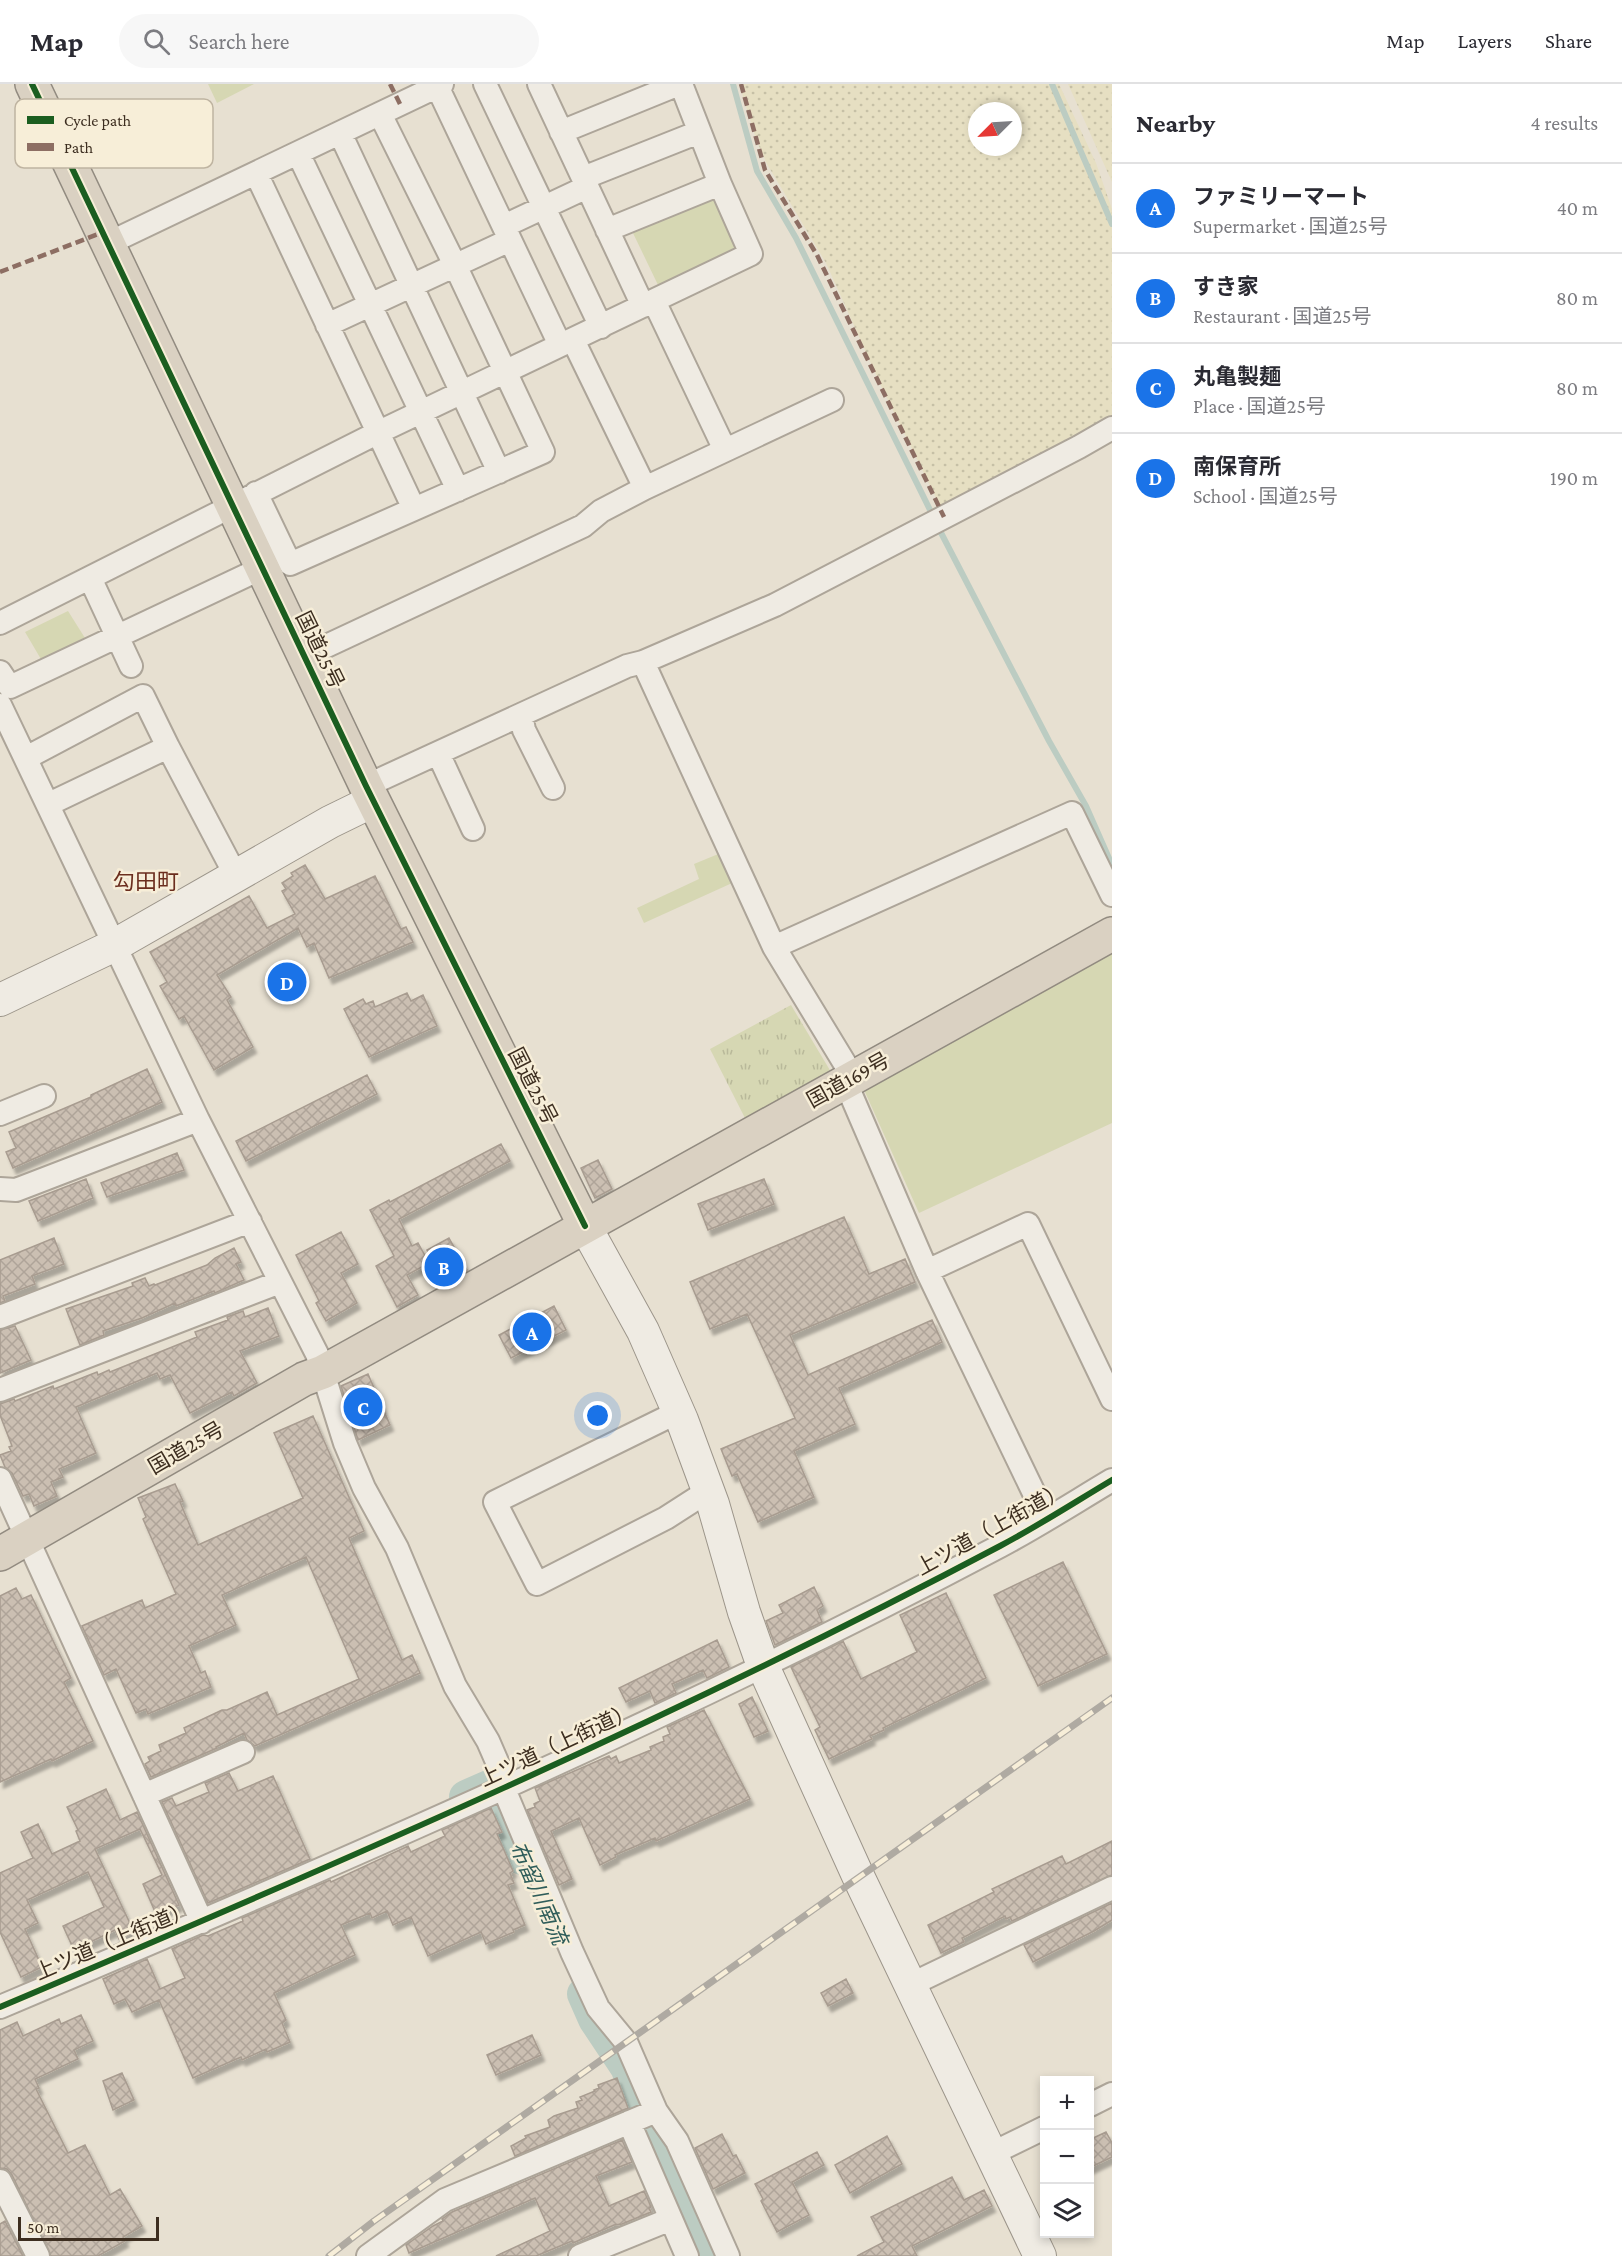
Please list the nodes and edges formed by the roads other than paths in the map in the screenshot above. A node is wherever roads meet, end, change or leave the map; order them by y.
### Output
1 (32, 84) edge
2 (485, 84) edge
3 (539, 84) edge
4 (680, 84) edge
5 (440, 85) edge
6 (39, 99) edge
7 (380, 114) junction
8 (561, 132) junction
9 (699, 132) junction
10 (340, 133) junction
11 (298, 153) junction
12 (71, 168) edge
13 (256, 173) junction
14 (585, 183) junction
15 (720, 184) junction
16 (544, 207) junction
17 (608, 230) junction
18 (507, 233) junction
19 (107, 244) junction
20 (455, 265) junction
21 (411, 286) junction
22 (649, 304) junction
23 (371, 305) junction
24 (327, 326) junction
25 (601, 327) junction
26 (567, 342) junction
27 (505, 372) junction
28 (461, 393) junction
29 (832, 400) dead end
30 (422, 411) junction
31 (1112, 428) edge
32 (379, 432) junction
33 (725, 450) junction
34 (499, 472) junction
35 (645, 488) junction
36 (458, 490) junction
37 (244, 499) junction
38 (414, 509) junction
39 (262, 568) junction
40 (90, 578) junction
41 (0, 623) edge
42 (117, 636) junction
43 (305, 656) junction
44 (643, 662) junction
45 (131, 666) dead end
46 (0, 672) edge
47 (0, 705) edge
48 (521, 715) junction
49 (168, 747) junction
50 (438, 753) junction
51 (26, 758) junction
52 (553, 788) dead end
53 (370, 794) junction
54 (49, 804) junction
55 (472, 829) dead end
56 (236, 876) junction
57 (1112, 895) edge
58 (1112, 934) edge
59 (115, 945) junction
60 (774, 947) junction
61 (0, 1000) edge
62 (849, 1079) junction
63 (44, 1096) dead end
64 (0, 1114) edge
65 (198, 1120) junction
66 (0, 1189) edge
67 (250, 1221) junction
68 (585, 1226) junction
69 (927, 1271) junction
70 (280, 1282) junction
71 (0, 1317) edge
72 (323, 1372) junction
73 (0, 1390) edge
74 (1112, 1399) edge
75 (678, 1412) junction
76 (0, 1479) edge
77 (1112, 1480) edge
78 (708, 1491) junction
79 (1046, 1518) junction
80 (14, 1547) edge
81 (764, 1665) junction
82 (243, 1752) dead end
83 (506, 1788) junction
84 (144, 1795) junction
85 (1112, 1888) edge
86 (202, 1922) junction
87 (910, 1985) junction
88 (0, 2007) edge
89 (1112, 2094) edge
90 (1094, 2103) edge
91 (656, 2111) junction
92 (629, 2122) junction
93 (1040, 2130) edge
94 (991, 2154) junction
95 (0, 2181) edge
96 (670, 2219) junction
97 (38, 2256) edge
98 (368, 2256) edge
99 (580, 2256) edge
100 (687, 2256) edge
101 (728, 2256) edge
102 (1040, 2256) edge

1 - 6 highway, 国道25号
2 - 16 street
3 - 8 street
4 - 8 street
4 - 9 street
5 - 7 street
5 - 18 street
7 - 10 street
7 - 20 street
8 - 14 street
9 - 14 street
9 - 15 street
10 - 11 street
10 - 21 street
11 - 13 street
11 - 23 street
12 - 19 highway, 国道25号
13 - 19 street
13 - 24 street
14 - 16 street
14 - 17 street
15 - 17 street
15 - 22 street
16 - 18 street
16 - 25 street
17 - 22 street
18 - 20 street
18 - 26 street
19 - 37 highway, 国道25号
20 - 21 street
20 - 27 street
21 - 23 street
21 - 28 street
22 - 25 street
22 - 33 street
23 - 24 street
23 - 30 street
24 - 32 street
25 - 26 street
26 - 27 street
26 - 35 street
27 - 28 street
27 - 34 street
28 - 30 street
28 - 34 street
29 - 33 street
30 - 32 street
30 - 36 street
31 - 44 street
32 - 37 street
32 - 38 street
33 - 35 street
34 - 36 street
35 - 43 street
36 - 38 street
37 - 38 street
37 - 39 highway, 国道25号
37 - 40 street
39 - 42 street
39 - 43 highway, 国道25号
40 - 41 street
40 - 42 street
42 - 45 street
42 - 46 street
43 - 53 highway, 国道25号
44 - 48 street
44 - 60 street
47 - 51 street
48 - 50 street
48 - 52 street
49 - 51 street
49 - 54 street
49 - 56 street
50 - 53 street
50 - 55 street
51 - 54 street
53 - 56 street
53 - 68 highway, 国道25号
54 - 59 street
56 - 59 street
57 - 60 street
58 - 62 highway, 国道169号
59 - 61 street
59 - 65 street
60 - 62 street
62 - 68 highway, 国道169号
62 - 69 street
63 - 64 street
65 - 66 street
65 - 67 street
67 - 70 street
67 - 71 street
68 - 72 highway, 国道25号
68 - 75 street
69 - 74 street
69 - 79 street
70 - 72 street
70 - 73 street
72 - 80 highway, 国道25号
72 - 83 street
75 - 78 street
75 - 78 street
76 - 80 street
77 - 79 street, 上ツ道（上街道）
78 - 81 street
79 - 81 street, 上ツ道（上街道）
80 - 84 street
81 - 83 street, 上ツ道（上街道）
81 - 87 street
82 - 84 street
83 - 86 street, 上ツ道（上街道）
83 - 91 street
84 - 86 street
85 - 87 street
86 - 88 street, 上ツ道（上街道）
87 - 94 street
89 - 90 street
91 - 92 street
91 - 101 street
92 - 96 street
92 - 98 street
93 - 94 street
94 - 102 street
95 - 97 street
96 - 99 street
96 - 100 street

